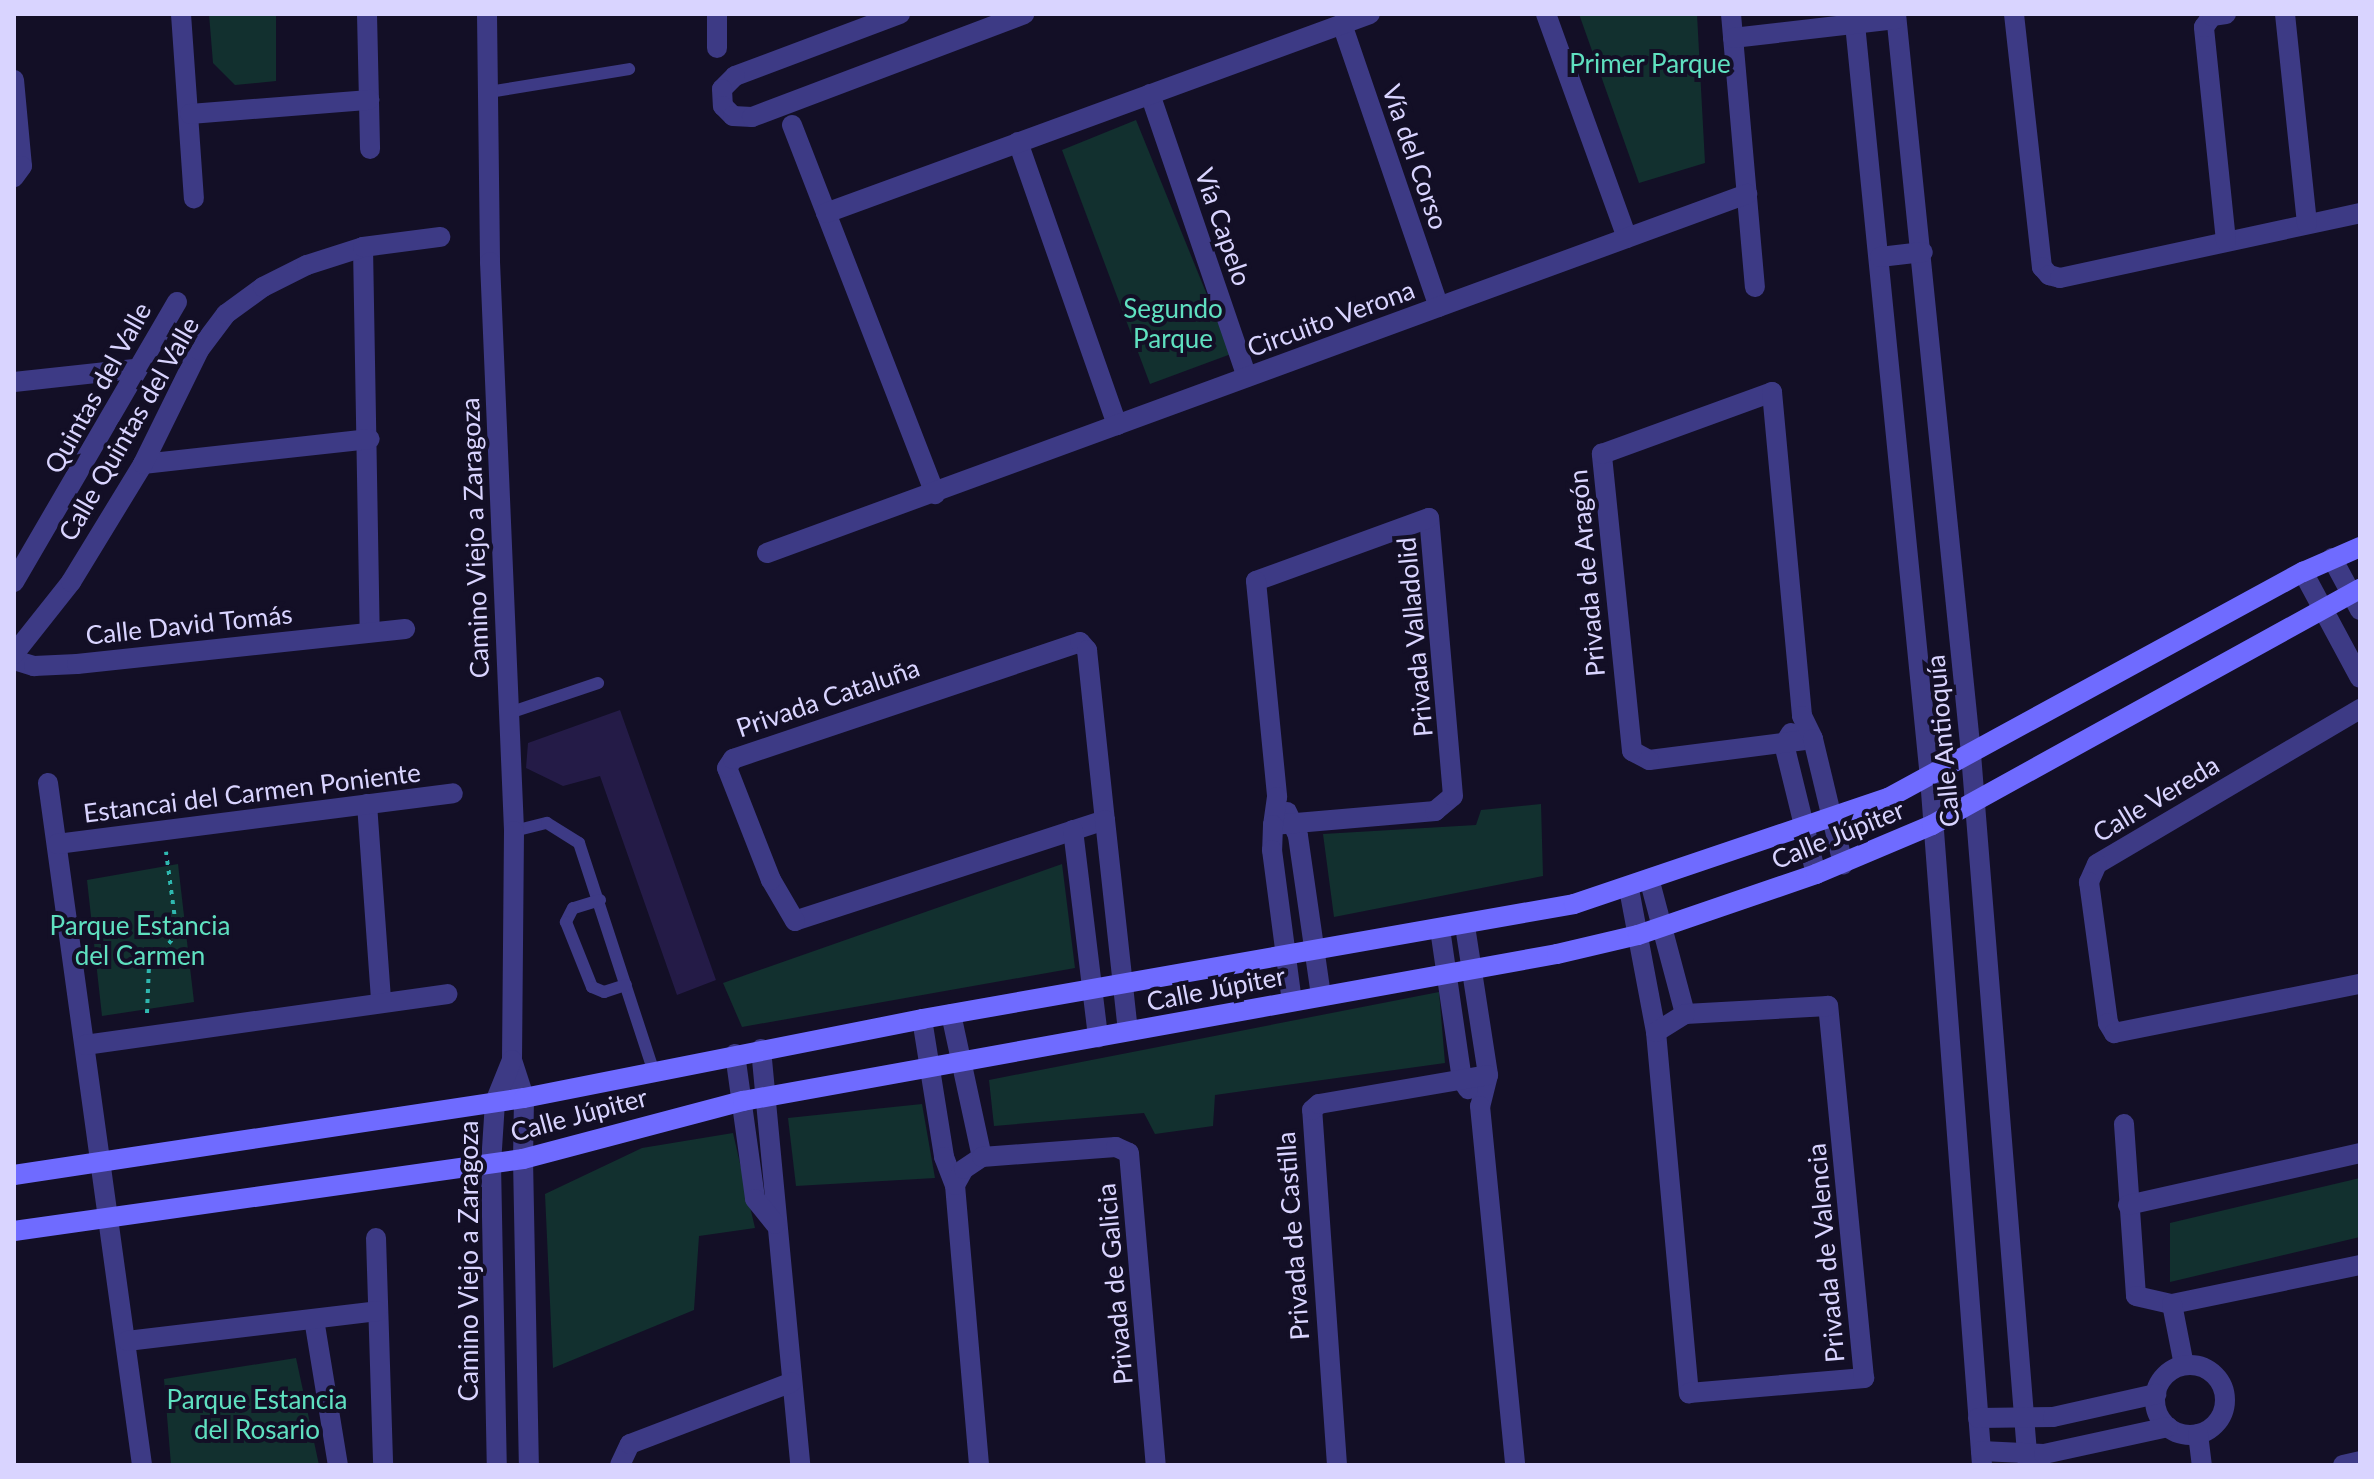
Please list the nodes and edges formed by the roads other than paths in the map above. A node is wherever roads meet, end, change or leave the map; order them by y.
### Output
1 (181, 14) edge
2 (367, 14) edge
3 (487, 14) edge
4 (717, 14) edge
5 (900, 14) edge
6 (1024, 14) edge
7 (1370, 14) edge
8 (1546, 14) edge
9 (1731, 14) edge
10 (2014, 14) edge
11 (2226, 14) edge
12 (2285, 14) edge
13 (1896, 16) edge
14 (1855, 18) edge
15 (1342, 24) junction
16 (1733, 38) junction
17 (717, 48) dead end
18 (629, 69) dead end
19 (14, 80) edge
20 (489, 92) junction
21 (1150, 94) junction
22 (369, 100) junction
23 (190, 114) junction
24 (792, 125) dead end
25 (1018, 142) junction
26 (370, 149) dead end
27 (14, 177) edge
28 (1747, 194) junction
29 (194, 199) dead end
30 (826, 213) junction
31 (2360, 213) edge
32 (2307, 224) junction
33 (440, 237) dead end
34 (1627, 238) junction
35 (2226, 241) junction
36 (363, 247) junction
37 (1923, 252) junction
38 (1880, 257) junction
39 (1755, 287) dead end
40 (177, 302) dead end
41 (1439, 307) junction
42 (134, 369) junction
43 (1247, 377) junction
44 (14, 382) edge
45 (1117, 425) junction
46 (370, 439) junction
47 (143, 464) junction
48 (935, 494) junction
49 (2360, 547) edge
50 (767, 553) dead end
51 (2332, 558) junction
52 (2303, 572) junction
53 (14, 582) edge
54 (2357, 597) edge
55 (2322, 607) junction
56 (405, 629) dead end
57 (370, 632) junction
58 (14, 657) edge
59 (2360, 678) edge
60 (598, 683) dead end
61 (2360, 709) edge
62 (509, 713) junction
63 (1802, 716) junction
64 (1813, 739) junction
65 (1784, 744) junction
66 (1971, 754) junction
67 (1930, 778) junction
68 (48, 783) dead end
69 (453, 793) dead end
70 (1277, 797) junction
71 (1975, 798) junction
72 (367, 804) junction
73 (1831, 819) junction
74 (1105, 820) junction
75 (1295, 823) junction
76 (1273, 825) junction
77 (1932, 825) junction
78 (1802, 829) junction
79 (1073, 830) junction
80 (514, 831) junction
81 (57, 844) junction
82 (1843, 864) junction
83 (1816, 874) junction
84 (1650, 882) junction
85 (1629, 889) junction
86 (600, 900) junction
87 (1465, 926) junction
88 (1662, 927) junction
89 (1440, 929) junction
90 (1638, 935) junction
91 (1315, 950) junction
92 (1286, 955) junction
93 (1472, 969) junction
94 (1446, 974) junction
95 (1123, 984) junction
96 (2360, 984) edge
97 (626, 985) junction
98 (1093, 989) junction
99 (447, 994) dead end
100 (1321, 995) junction
101 (381, 1001) junction
102 (1292, 1001) junction
103 (951, 1014) junction
104 (1685, 1014) junction
105 (922, 1019) junction
106 (1128, 1031) junction
107 (1656, 1032) junction
108 (1098, 1037) junction
109 (85, 1045) junction
110 (761, 1049) junction
111 (735, 1054) junction
112 (512, 1060) junction
113 (960, 1062) junction
114 (931, 1067) junction
115 (653, 1070) junction
116 (1488, 1075) junction
117 (1462, 1080) junction
118 (768, 1097) junction
119 (524, 1098) junction
120 (743, 1101) junction
121 (495, 1102) junction
122 (1480, 1106) junction
123 (2124, 1124) dead end
124 (2360, 1153) edge
125 (982, 1157) junction
126 (523, 1159) junction
127 (102, 1162) junction
128 (491, 1164) junction
129 (14, 1175) edge
130 (955, 1185) junction
131 (2128, 1205) junction
132 (111, 1216) junction
133 (775, 1224) junction
134 (14, 1231) edge
135 (376, 1238) dead end
136 (2360, 1265) edge
137 (2172, 1304) junction
138 (377, 1311) junction
139 (314, 1319) junction
140 (127, 1341) junction
141 (2184, 1365) junction
142 (792, 1382) junction
143 (2156, 1394) junction
144 (2022, 1417) junction
145 (1978, 1418) junction
146 (2168, 1427) junction
147 (2198, 1434) junction
148 (1981, 1458) edge
149 (2027, 1459) edge
150 (2360, 1461) edge
151 (142, 1465) edge
152 (338, 1465) edge
153 (383, 1465) edge
154 (497, 1465) edge
155 (529, 1465) edge
156 (620, 1465) edge
157 (800, 1465) edge
158 (979, 1465) edge
159 (1156, 1465) edge
160 (1337, 1465) edge
161 (1515, 1465) edge
162 (2202, 1465) edge
163 (2343, 1465) edge

1 - 23 street
2 - 22 street
3 - 20 street, Camino Viejo a Zaragoza
4 - 17 street
5 - 6 street
7 - 15 street
8 - 34 street
9 - 16 street
10 - 35 street
11 - 35 street
12 - 32 street
13 - 14 street
13 - 37 street, Calle Antioquía
14 - 16 street
14 - 38 street, Calle Antioquía
15 - 21 street
15 - 41 street, Vía del Corso
16 - 28 street
18 - 20 lane
19 - 27 street
20 - 62 street, Camino Viejo a Zaragoza
21 - 25 street
21 - 43 street, Vía Capelo
22 - 23 street
22 - 26 street
23 - 29 street
24 - 30 street
25 - 30 street
25 - 45 street
28 - 34 street, Circuito Verona
28 - 39 street
30 - 48 street
31 - 32 street
32 - 35 street
33 - 36 street, Calle Quintas del Valle
34 - 41 street, Circuito Verona
36 - 46 street
36 - 47 street, Calle Quintas del Valle
37 - 38 street
37 - 66 street, Calle Antioquía
38 - 67 street, Calle Antioquía
40 - 42 street, Quintas del Valle
41 - 43 street, Circuito Verona
42 - 44 street
42 - 53 street, Quintas del Valle
43 - 45 street, Circuito Verona
45 - 48 street, Circuito Verona
46 - 47 street
46 - 57 street
47 - 58 street, Calle Quintas del Valle
48 - 50 street, Circuito Verona
49 - 51 main road, Calle Júpiter
51 - 52 main road, Calle Júpiter
51 - 54 street
52 - 55 street
52 - 66 main road, Calle Júpiter
54 - 55 main road, Calle Júpiter
55 - 59 street
55 - 71 main road, Calle Júpiter
56 - 57 street, Calle David Tomás
57 - 58 street, Calle David Tomás
60 - 62 lane
61 - 96 street, Calle Vereda
62 - 80 street, Camino Viejo a Zaragoza
63 - 64 street, Privada de Aragón
63 - 65 street
63 - 65 street, Privada de Aragón
64 - 65 street, Privada de Aragón
64 - 73 street, Privada de Aragón
65 - 78 street
66 - 67 main road, Calle Júpiter
66 - 71 street, Calle Antioquía
67 - 73 main road, Calle Júpiter
67 - 77 street, Calle Antioquía
68 - 81 street
69 - 72 street, Estancai del Carmen Poniente
70 - 75 street, Privada Valladolid
70 - 75 street, Privada Valladolid
70 - 76 street, Privada Valladolid
71 - 77 main road, Calle Júpiter
71 - 144 street, Calle Antioquía
72 - 81 street, Estancai del Carmen Poniente
72 - 101 street
73 - 78 main road, Calle Júpiter
73 - 82 street, Privada de Aragón
74 - 79 street, Privada Cataluña
74 - 79 street, Privada Cataluña
74 - 95 street, Privada Cataluña
75 - 76 street, Privada Valladolid
75 - 91 street, Privada Valladolid
76 - 92 street, Privada Valladolid
77 - 82 main road, Calle Júpiter
77 - 145 street, Calle Antioquía
78 - 83 street
78 - 84 main road, Calle Júpiter
79 - 98 street
80 - 86 lane
80 - 112 street, Camino Viejo a Zaragoza
81 - 109 street
82 - 83 main road, Calle Júpiter
83 - 88 main road, Calle Júpiter
84 - 85 main road, Calle Júpiter
84 - 88 street
85 - 87 main road, Calle Júpiter
85 - 90 street
86 - 97 lane
86 - 97 lane
87 - 89 main road, Calle Júpiter
87 - 93 street
88 - 90 main road, Calle Júpiter
88 - 104 street
89 - 91 main road, Calle Júpiter
89 - 94 street
90 - 93 main road, Calle Júpiter
90 - 107 street
91 - 92 main road, Calle Júpiter
91 - 100 street, Privada Valladolid
92 - 95 main road, Calle Júpiter
92 - 102 street, Privada Valladolid
93 - 94 main road, Calle Júpiter
93 - 116 street
94 - 100 main road, Calle Júpiter
94 - 117 street
95 - 98 main road, Calle Júpiter
95 - 106 street, Privada Cataluña
97 - 115 lane
98 - 103 main road, Calle Júpiter
98 - 108 street
99 - 101 street
100 - 102 main road, Calle Júpiter
101 - 109 street
102 - 106 main road, Calle Júpiter
103 - 105 main road, Calle Júpiter
103 - 113 street
104 - 107 street, Privada de Valencia
104 - 107 street, Privada de Valencia
105 - 110 main road, Calle Júpiter
105 - 114 street
106 - 108 main road, Calle Júpiter
108 - 113 main road, Calle Júpiter
109 - 127 street
110 - 111 main road, Calle Júpiter
110 - 118 street
111 - 115 main road, Calle Júpiter
111 - 120 street
112 - 119 street, Camino Viejo a Zaragoza
112 - 121 street, Camino Viejo a Zaragoza
113 - 114 main road, Calle Júpiter
113 - 125 street
114 - 118 main road, Calle Júpiter
114 - 130 street
115 - 119 main road, Calle Júpiter
116 - 117 street, Privada de Castilla
116 - 122 street
117 - 122 street
117 - 160 street, Privada de Castilla
118 - 120 main road, Calle Júpiter
118 - 133 street
119 - 121 main road, Calle Júpiter
119 - 126 street, Camino Viejo a Zaragoza
120 - 126 main road, Calle Júpiter
120 - 133 street
121 - 127 main road, Calle Júpiter
121 - 128 street, Camino Viejo a Zaragoza
122 - 161 street
123 - 131 street
124 - 131 street
125 - 130 street
125 - 159 street, Privada de Galicia
126 - 128 main road, Calle Júpiter
126 - 155 street, Camino Viejo a Zaragoza
127 - 129 main road, Calle Júpiter
127 - 132 street
128 - 132 main road, Calle Júpiter
128 - 154 street, Camino Viejo a Zaragoza
130 - 158 street
131 - 137 street
132 - 134 main road, Calle Júpiter
132 - 140 street
133 - 142 street
135 - 138 street
136 - 137 street
137 - 141 street
138 - 139 street
138 - 153 street
139 - 140 street
139 - 152 street
140 - 151 street
141 - 143 street
141 - 147 street
142 - 156 street
142 - 157 street
143 - 144 street
143 - 146 street
144 - 145 street
144 - 149 street, Calle Antioquía
145 - 148 street, Calle Antioquía
146 - 147 street
146 - 149 street
147 - 162 street
148 - 149 street
150 - 163 street

